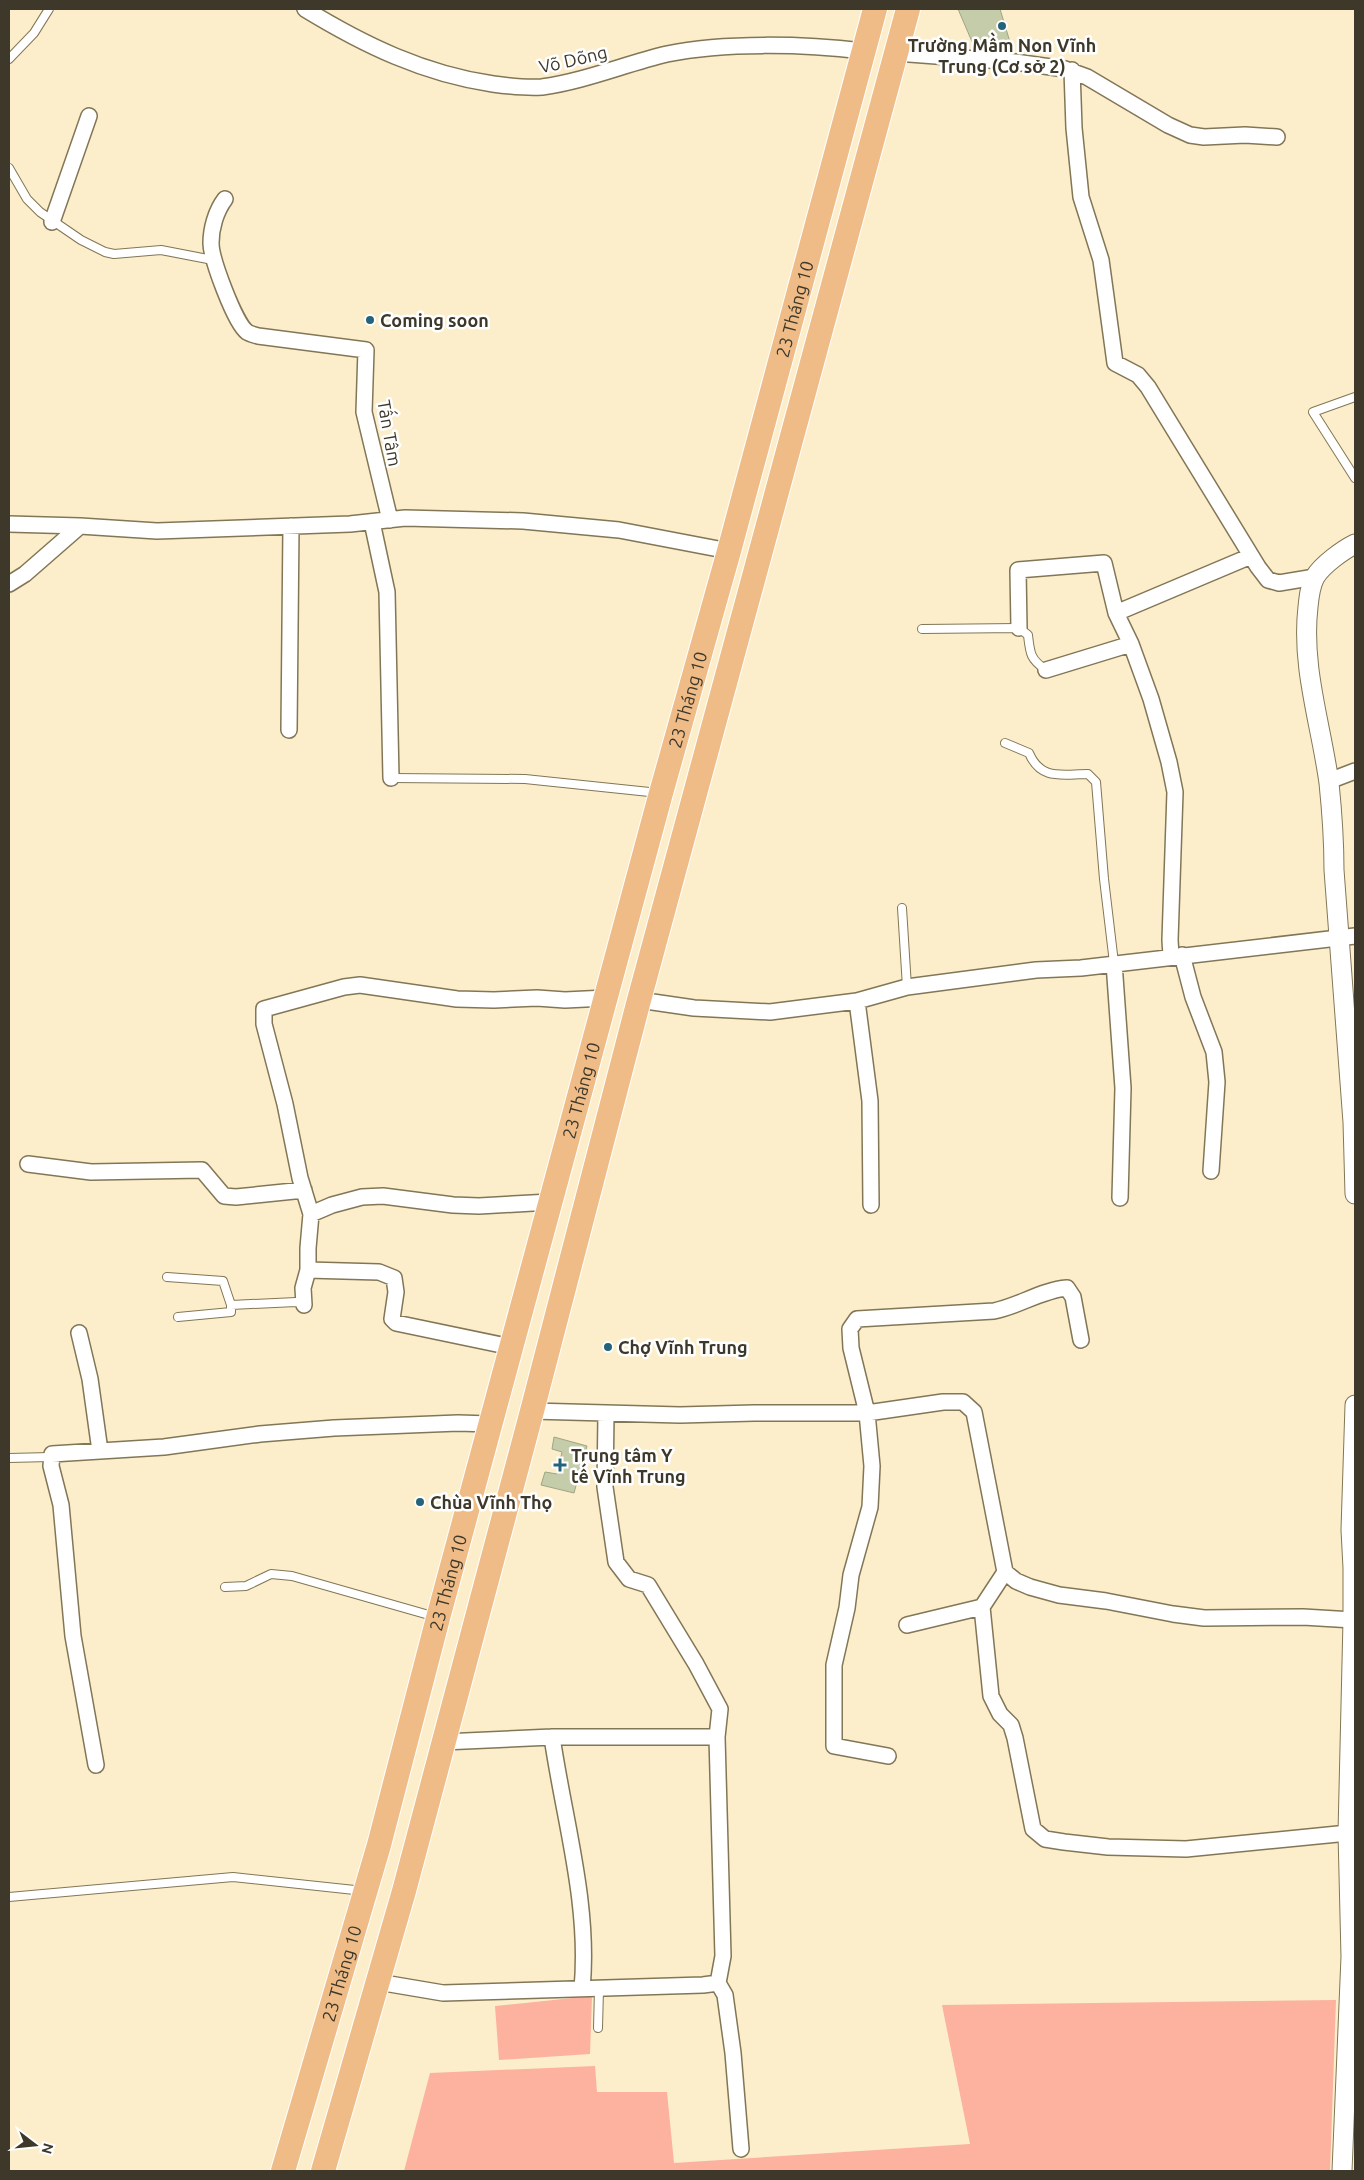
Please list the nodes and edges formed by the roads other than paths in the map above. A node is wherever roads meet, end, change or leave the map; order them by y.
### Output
1 (49, 9) edge
2 (304, 9) edge
3 (875, 9) edge
4 (908, 9) edge
5 (863, 51) junction
6 (896, 53) junction
7 (9, 59) edge
8 (1072, 70) junction
9 (89, 116) dead end
10 (1277, 137) dead end
11 (9, 168) edge
12 (224, 200) dead end
13 (52, 222) junction
14 (213, 260) junction
15 (1355, 397) edge
16 (1355, 478) edge
17 (390, 520) junction
18 (372, 522) junction
19 (9, 524) edge
20 (80, 526) junction
21 (292, 526) junction
22 (1355, 544) edge
23 (730, 552) junction
24 (1251, 556) junction
25 (1315, 577) junction
26 (9, 584) edge
27 (1116, 613) junction
28 (1018, 628) junction
29 (922, 629) dead end
30 (1131, 644) junction
31 (1046, 670) joint
32 (289, 730) dead end
33 (1005, 743) dead end
34 (1355, 771) edge
35 (391, 778) joint
36 (1329, 781) junction
37 (661, 793) junction
38 (902, 908) dead end
39 (1347, 937) edge
40 (1177, 956) junction
41 (1114, 963) junction
42 (907, 987) junction
43 (606, 998) junction
44 (639, 1000) junction
45 (857, 1000) junction
46 (28, 1164) dead end
47 (1211, 1171) dead end
48 (304, 1190) junction
49 (1355, 1194) edge
50 (1120, 1198) dead end
51 (550, 1202) junction
52 (872, 1205) dead end
53 (311, 1214) junction
54 (308, 1270) junction
55 (167, 1277) dead end
56 (231, 1305) junction
57 (304, 1306) joint
58 (178, 1317) dead end
59 (79, 1333) dead end
60 (1081, 1340) dead end
61 (511, 1347) junction
62 (1355, 1405) edge
63 (532, 1411) junction
64 (867, 1413) junction
65 (606, 1414) junction
66 (490, 1424) junction
67 (100, 1451) junction
68 (50, 1457) junction
69 (9, 1458) edge
70 (1005, 1572) junction
71 (225, 1587) dead end
72 (982, 1607) junction
73 (438, 1618) junction
74 (1353, 1620) junction
75 (907, 1625) dead end
76 (424, 1672) junction
77 (459, 1683) junction
78 (552, 1737) junction
79 (717, 1737) junction
80 (443, 1742) junction
81 (888, 1756) dead end
82 (96, 1765) dead end
83 (1348, 1833) junction
84 (366, 1892) junction
85 (9, 1897) edge
86 (1353, 1958) edge
87 (378, 1982) junction
88 (718, 1982) junction
89 (582, 1989) junction
90 (599, 1989) junction
91 (598, 2028) dead end
92 (741, 2148) dead end
93 (283, 2171) edge
94 (323, 2171) edge
95 (1342, 2171) edge

1 - 7 lane
2 - 5 street, Võ Dõng
3 - 5 main road, 23 Tháng 10
4 - 6 main road, 23 Tháng 10
5 - 6 main road
5 - 23 main road, 23 Tháng 10
6 - 8 street
6 - 44 main road, 23 Tháng 10
8 - 10 street
8 - 24 street
9 - 13 street
11 - 13 lane
12 - 14 street
13 - 14 lane
14 - 17 street, Tấn Tâm
15 - 16 lane
17 - 18 street
17 - 23 street
18 - 21 street
18 - 35 street
19 - 20 street
20 - 21 street
20 - 26 street
21 - 32 street
22 - 25 street
23 - 37 main road, 23 Tháng 10
24 - 25 street
24 - 27 street
25 - 36 street
27 - 28 street
27 - 30 street
28 - 29 lane
28 - 31 lane
30 - 31 street
30 - 40 street
33 - 41 lane
34 - 36 street
35 - 37 lane
36 - 39 street
37 - 43 main road, 23 Tháng 10
38 - 42 lane
39 - 40 street
39 - 49 street
40 - 41 street
40 - 47 street
41 - 42 street
41 - 50 street
42 - 45 street
43 - 44 main road
43 - 48 street
43 - 51 main road, 23 Tháng 10
44 - 45 street
44 - 63 main road, 23 Tháng 10
45 - 52 street
46 - 48 street
48 - 53 street
51 - 53 street
51 - 61 main road, 23 Tháng 10
53 - 54 street
54 - 57 street
54 - 61 street
55 - 56 lane
56 - 57 lane
56 - 58 lane
59 - 67 street
60 - 64 street
61 - 66 main road, 23 Tháng 10
62 - 74 street
63 - 65 street
63 - 77 main road, 23 Tháng 10
64 - 65 street
64 - 70 street
64 - 81 street
65 - 79 street
66 - 67 street
66 - 73 main road, 23 Tháng 10
67 - 68 street
68 - 69 lane
68 - 82 street
70 - 72 street
70 - 74 street
71 - 73 lane
72 - 75 street
72 - 83 street
73 - 76 main road, 23 Tháng 10
74 - 83 street
76 - 77 main road
76 - 84 main road, 23 Tháng 10
77 - 80 main road, 23 Tháng 10
78 - 79 street
78 - 80 street
78 - 89 street
79 - 88 street
80 - 87 main road, 23 Tháng 10
83 - 86 street
84 - 85 lane
84 - 93 main road, 23 Tháng 10
86 - 95 street
87 - 89 street
87 - 94 main road, 23 Tháng 10
88 - 90 street
88 - 92 street
89 - 90 street
90 - 91 lane

